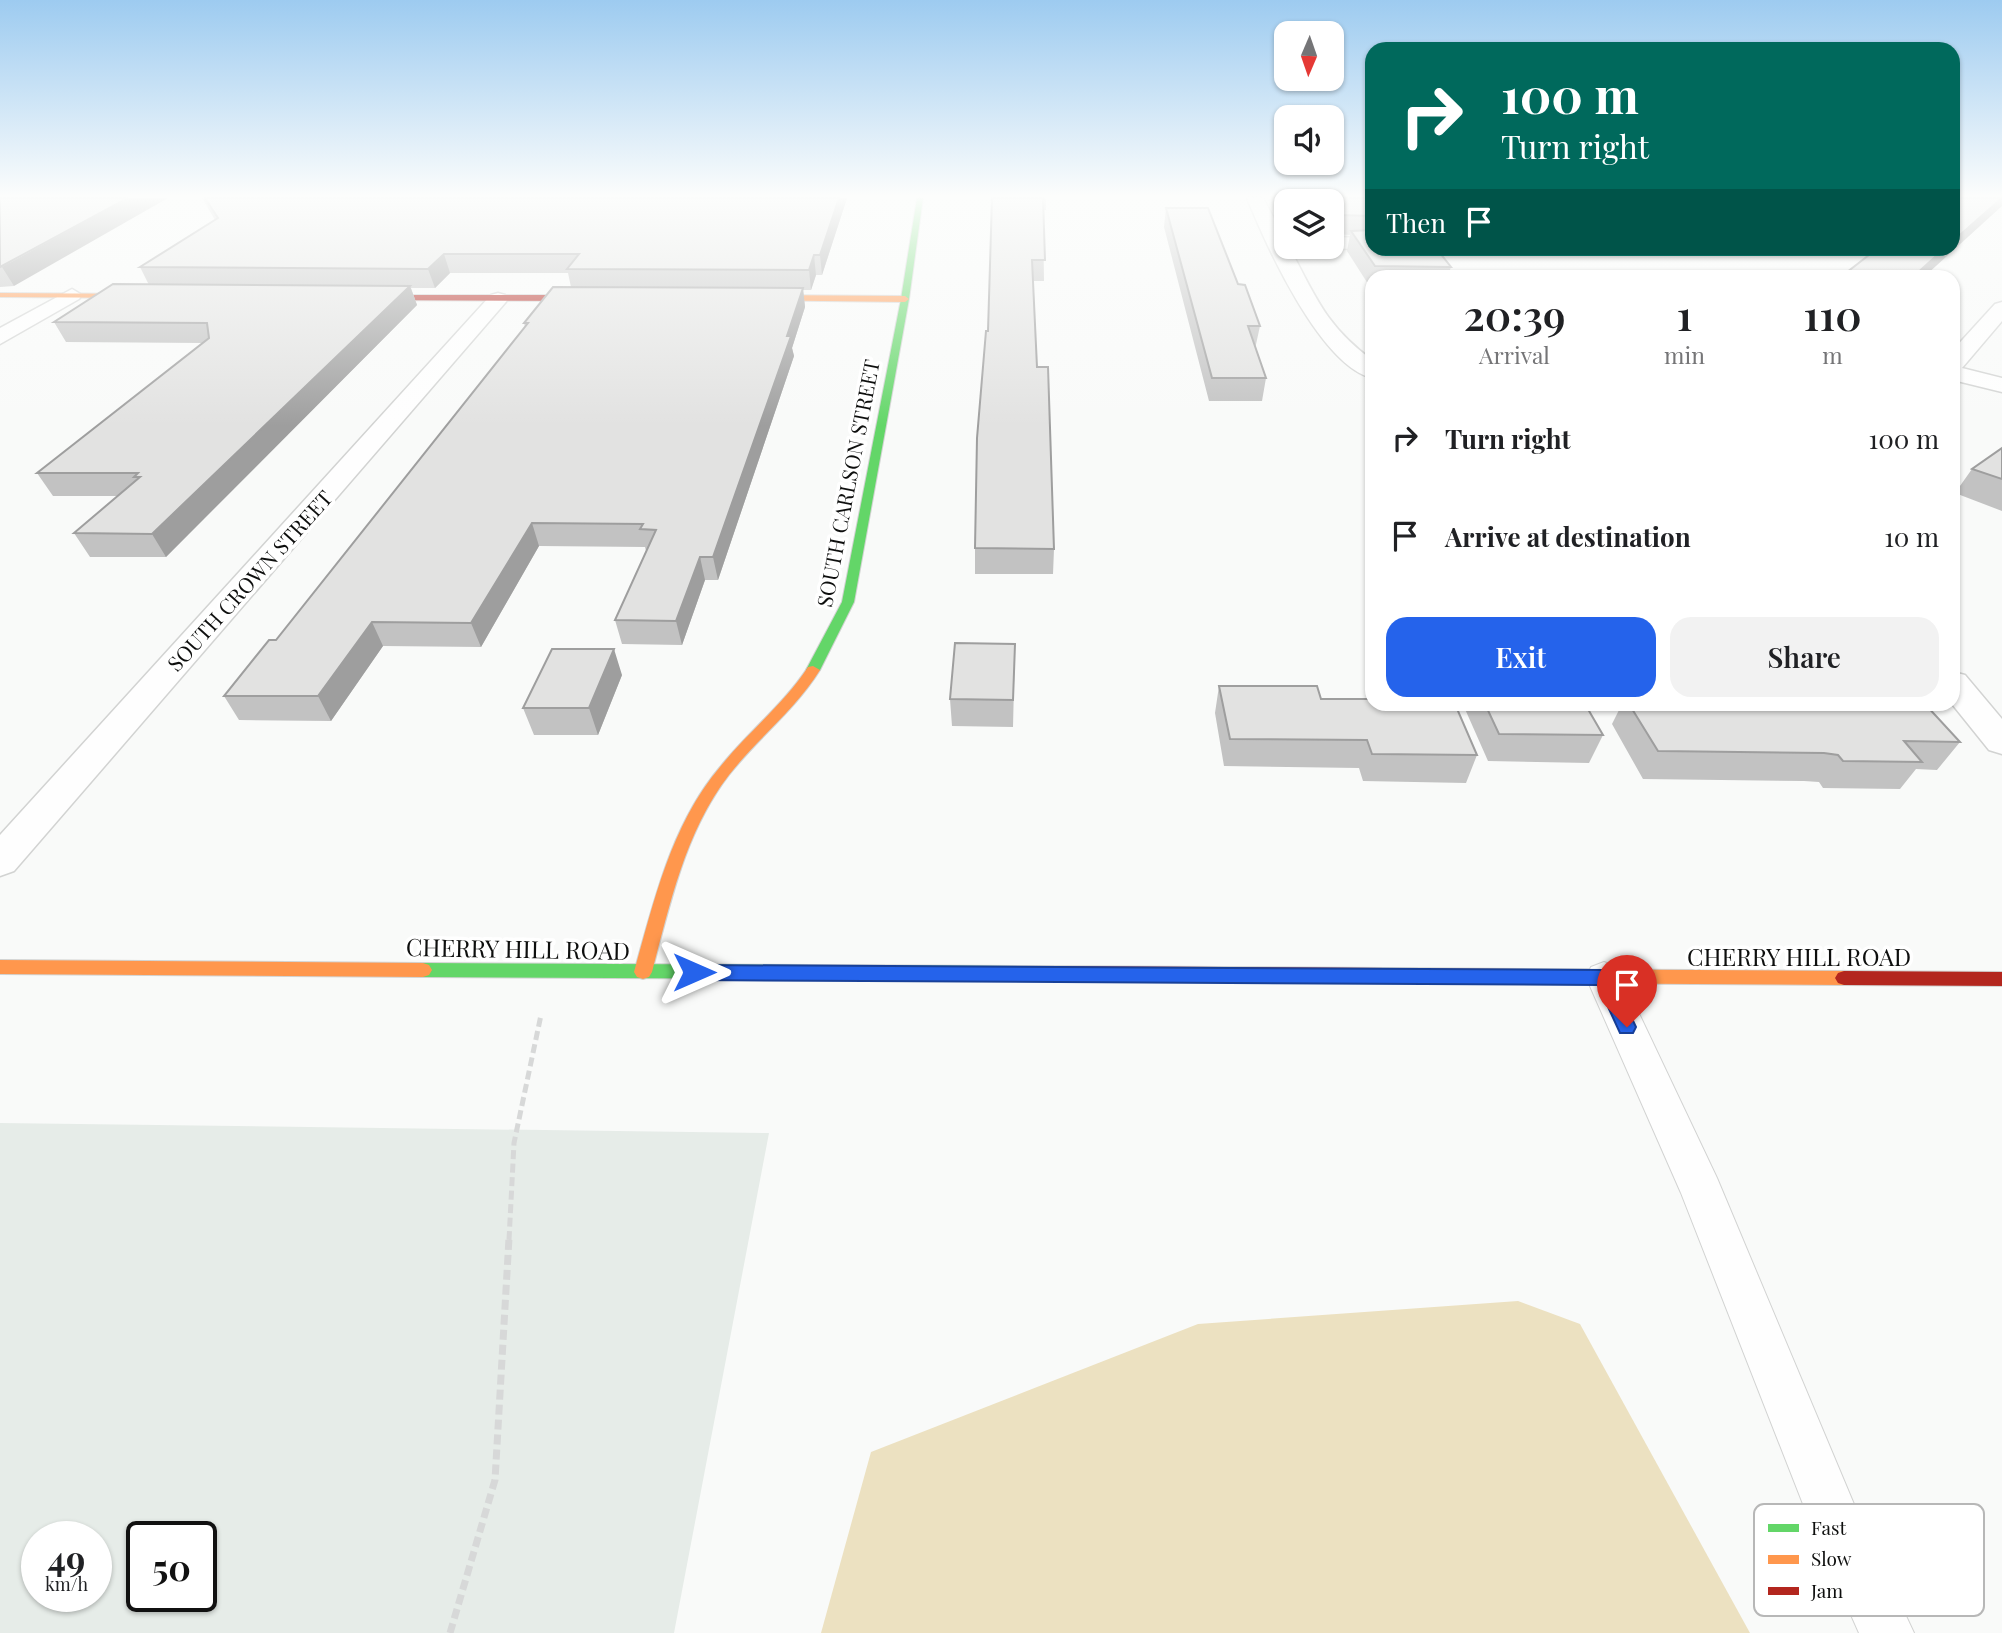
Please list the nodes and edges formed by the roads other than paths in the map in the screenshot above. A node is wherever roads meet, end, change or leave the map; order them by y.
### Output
1 (909, 274) edge
2 (1297, 274) edge
3 (0, 295) edge
4 (72, 295) junction
5 (168, 296) edge
6 (346, 298) edge
7 (728, 298) edge
8 (498, 299) junction
9 (620, 299) edge
10 (905, 299) junction
11 (2002, 308) edge
12 (0, 337) edge
13 (1960, 356) edge
14 (1365, 366) edge
15 (1960, 375) edge
16 (2002, 385) edge
17 (1960, 688) edge
18 (1960, 690) edge
19 (2002, 714) edge
20 (2002, 742) edge
21 (0, 861) edge
22 (0, 967) edge
23 (643, 972) junction
24 (1604, 977) junction
25 (2002, 979) edge
26 (1829, 1504) edge
27 (1879, 1616) edge
28 (1887, 1633) edge

1 - 10 street, SOUTH CARLSON STREET
2 - 14 street
3 - 4 street
4 - 5 street
4 - 12 street
6 - 8 street
7 - 10 street
8 - 9 street
8 - 21 street, SOUTH CROWN STREET
10 - 23 street, SOUTH CARLSON STREET
11 - 13 street
15 - 16 street
17 - 19 street
18 - 20 street
22 - 23 street, CHERRY HILL ROAD
23 - 24 street, CHERRY HILL ROAD
24 - 25 street, CHERRY HILL ROAD
24 - 26 lane
27 - 28 lane

